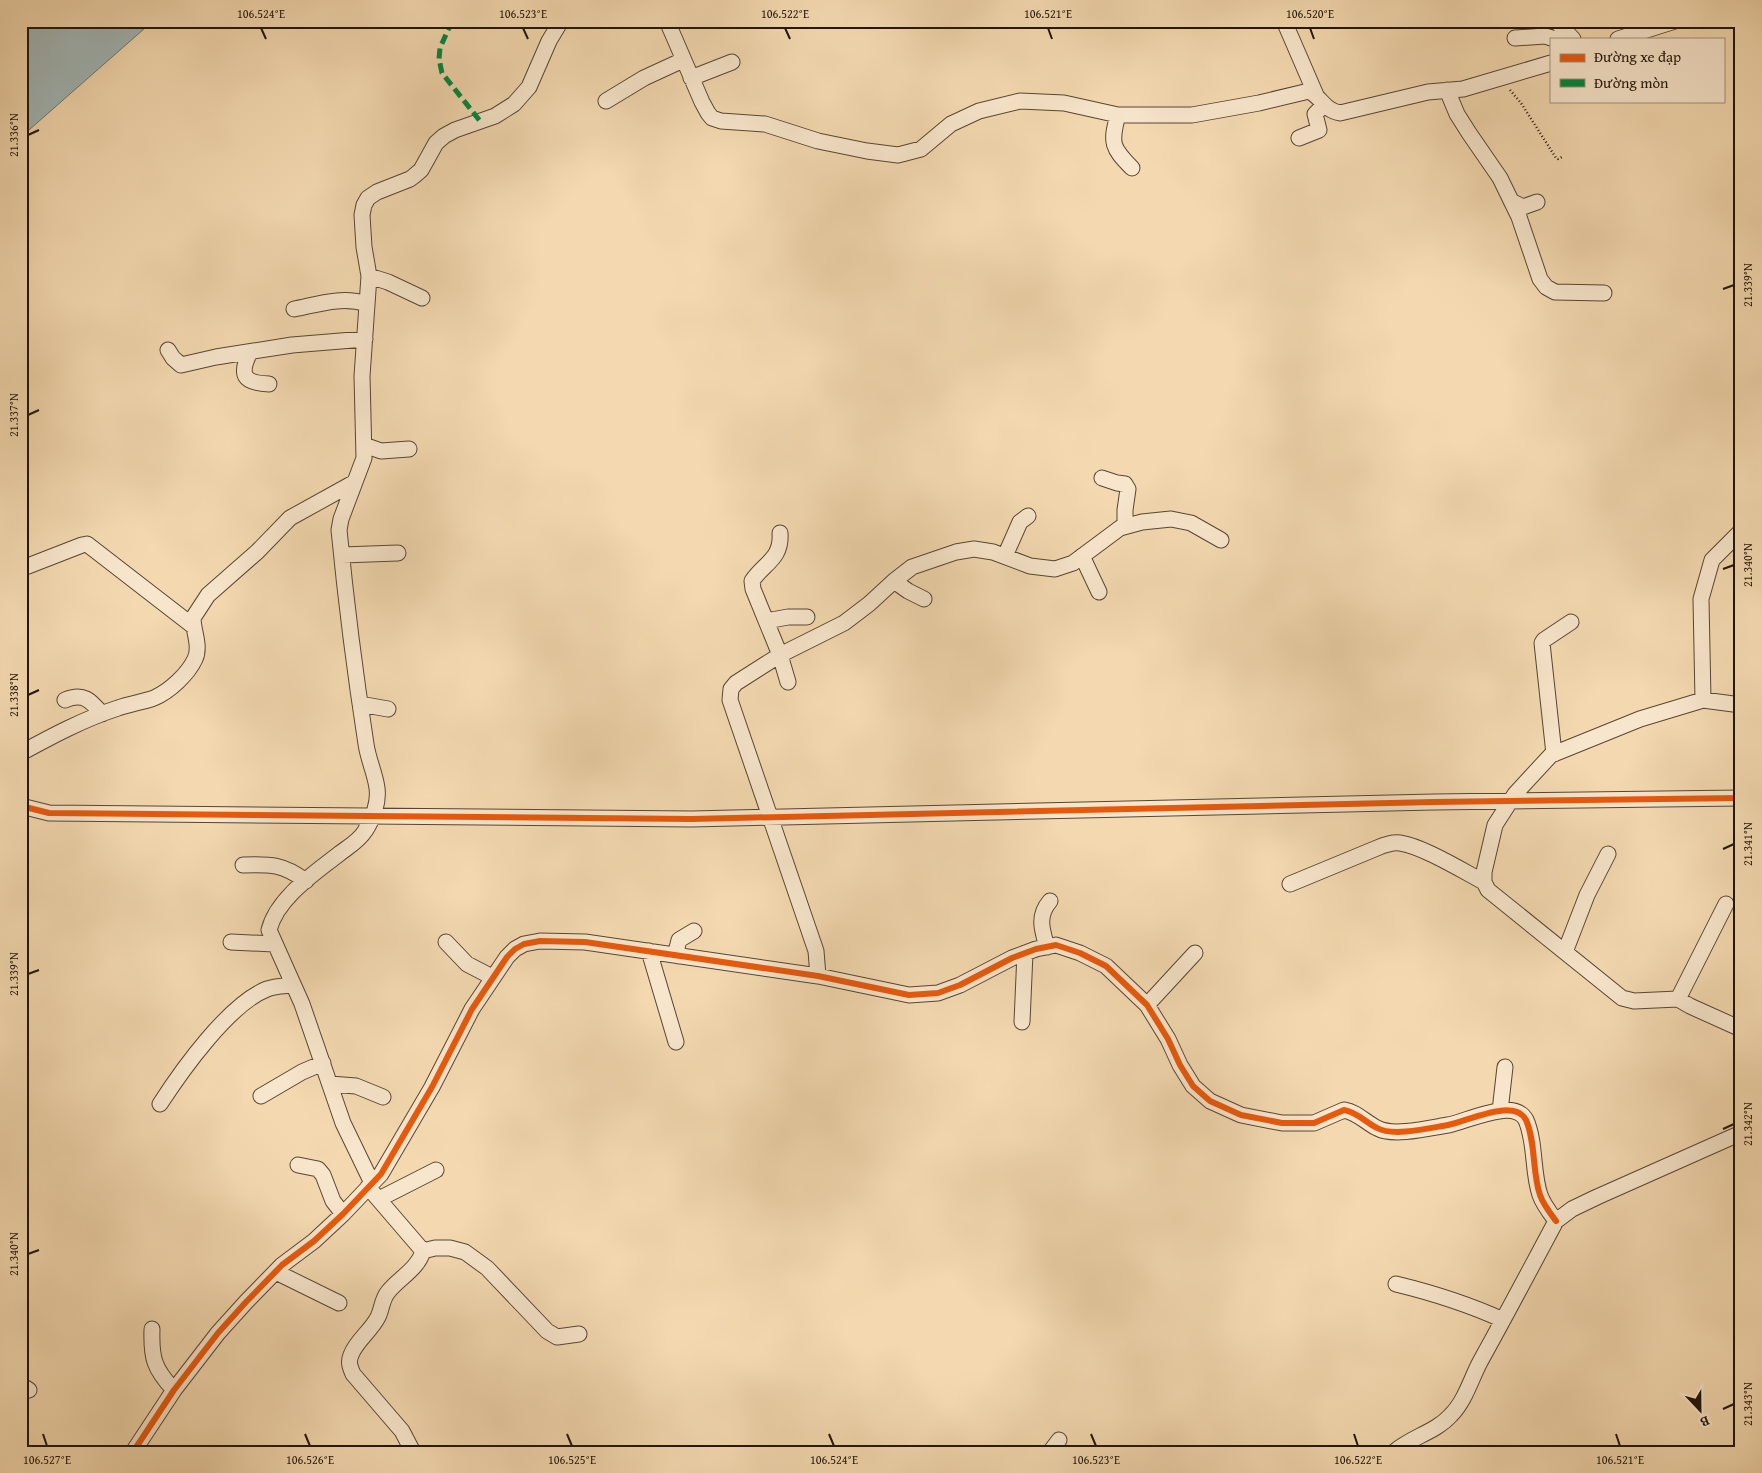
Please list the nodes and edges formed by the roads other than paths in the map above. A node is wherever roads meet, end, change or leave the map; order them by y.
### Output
1 (562, 21) edge
2 (667, 21) edge
3 (1284, 21) edge
4 (1556, 21) edge
5 (1675, 21) edge
6 (1659, 29) edge
7 (1515, 38) dead end
8 (1552, 38) edge
9 (1571, 38) edge
10 (1622, 38) edge
11 (684, 60) junction
12 (732, 62) dead end
13 (1550, 63) edge
14 (691, 78) junction
15 (1447, 90) junction
16 (1320, 100) junction
17 (606, 101) dead end
18 (1118, 115) junction
19 (1299, 138) dead end
20 (1132, 168) dead end
21 (1511, 200) junction
22 (1537, 202) dead end
23 (369, 276) junction
24 (1604, 293) dead end
25 (422, 298) dead end
26 (367, 304) junction
27 (294, 309) dead end
28 (365, 340) junction
29 (168, 350) dead end
30 (250, 352) junction
31 (269, 384) dead end
32 (364, 445) junction
33 (409, 449) dead end
34 (1102, 478) dead end
35 (355, 482) junction
36 (1028, 516) dead end
37 (1125, 526) junction
38 (1740, 532) edge
39 (780, 534) dead end
40 (1221, 540) dead end
41 (398, 553) dead end
42 (342, 555) junction
43 (1005, 556) junction
44 (1082, 556) junction
45 (28, 566) dead end
46 (894, 581) junction
47 (1099, 592) dead end
48 (924, 599) dead end
49 (807, 618) dead end
50 (766, 621) junction
51 (1571, 622) dead end
52 (193, 626) junction
53 (780, 656) junction
54 (788, 682) dead end
55 (65, 700) dead end
56 (1703, 700) junction
57 (360, 704) junction
58 (1741, 704) edge
59 (388, 709) dead end
60 (102, 714) junction
61 (21, 753) edge
62 (1554, 754) junction
63 (1741, 798) edge
64 (1510, 801) junction
65 (21, 806) edge
66 (372, 816) junction
67 (769, 817) junction
68 (1608, 854) dead end
69 (243, 865) dead end
70 (306, 881) junction
71 (1484, 882) junction
72 (1290, 884) dead end
73 (1050, 901) dead end
74 (1726, 904) dead end
75 (694, 931) dead end
76 (231, 942) dead end
77 (446, 942) dead end
78 (274, 944) junction
79 (1047, 947) junction
80 (649, 951) junction
81 (1565, 952) junction
82 (1025, 953) junction
83 (1195, 953) dead end
84 (680, 956) junction
85 (818, 976) junction
86 (492, 977) junction
87 (293, 986) junction
88 (1678, 999) junction
89 (1147, 1005) junction
90 (1022, 1022) dead end
91 (1741, 1029) edge
92 (676, 1042) dead end
93 (323, 1063) junction
94 (1505, 1067) dead end
95 (330, 1084) junction
96 (261, 1096) dead end
97 (383, 1097) dead end
98 (160, 1104) dead end
99 (1500, 1111) junction
100 (1741, 1133) edge
101 (298, 1165) dead end
102 (436, 1170) dead end
103 (370, 1185) junction
104 (379, 1199) junction
105 (343, 1214) junction
106 (1556, 1221) junction
107 (423, 1251) junction
108 (276, 1272) junction
109 (1396, 1284) dead end
110 (339, 1303) dead end
111 (1503, 1320) junction
112 (152, 1329) dead end
113 (579, 1334) dead end
114 (174, 1390) junction
115 (139, 1449) edge
116 (413, 1452) edge
117 (1394, 1452) edge

1 - 23 street
2 - 11 street
3 - 16 street
4 - 9 street
5 - 6 street
6 - 10 street
7 - 8 street
11 - 14 street
11 - 17 street
12 - 14 street
13 - 15 street
14 - 18 street
15 - 16 street
15 - 21 street
16 - 18 street
16 - 19 street
18 - 20 street
21 - 22 street
21 - 24 street
23 - 25 street
23 - 26 street
26 - 27 street
26 - 28 street
28 - 30 street
28 - 32 street
29 - 30 street
30 - 31 street
32 - 33 street
32 - 35 street
34 - 37 street
35 - 42 street
35 - 52 street
36 - 43 street
37 - 40 street
37 - 44 street
38 - 56 street
39 - 50 street
41 - 42 street
42 - 57 street
43 - 44 street
43 - 46 street
44 - 47 street
45 - 52 street
46 - 48 street
46 - 53 street
49 - 50 street
50 - 53 street
51 - 62 street
52 - 60 street
53 - 54 street
53 - 67 street
55 - 60 street
56 - 58 street
56 - 62 street
57 - 59 street
57 - 66 street
60 - 61 street
62 - 64 street
63 - 64 street
64 - 67 street
64 - 71 street
65 - 66 street
66 - 67 street
66 - 70 street
67 - 85 street
68 - 81 street
69 - 70 street
70 - 78 street
71 - 72 street
71 - 81 street
73 - 79 street
74 - 88 street
75 - 84 street
76 - 78 street
77 - 86 street
78 - 87 street
79 - 82 street
79 - 89 street
80 - 84 street
80 - 86 street
80 - 92 street
81 - 88 street
82 - 85 street
82 - 90 street
83 - 89 street
84 - 85 street
86 - 103 street
87 - 93 street
87 - 98 street
88 - 91 street
89 - 99 street
93 - 95 street
93 - 96 street
94 - 99 street
95 - 97 street
95 - 103 street
99 - 106 street
100 - 106 street
101 - 105 street
102 - 104 street
103 - 104 street
103 - 105 street
104 - 107 street
105 - 108 street
106 - 111 street
107 - 113 street
107 - 116 street
108 - 110 street
108 - 114 street
109 - 111 street
111 - 117 street
112 - 114 street
114 - 115 street

